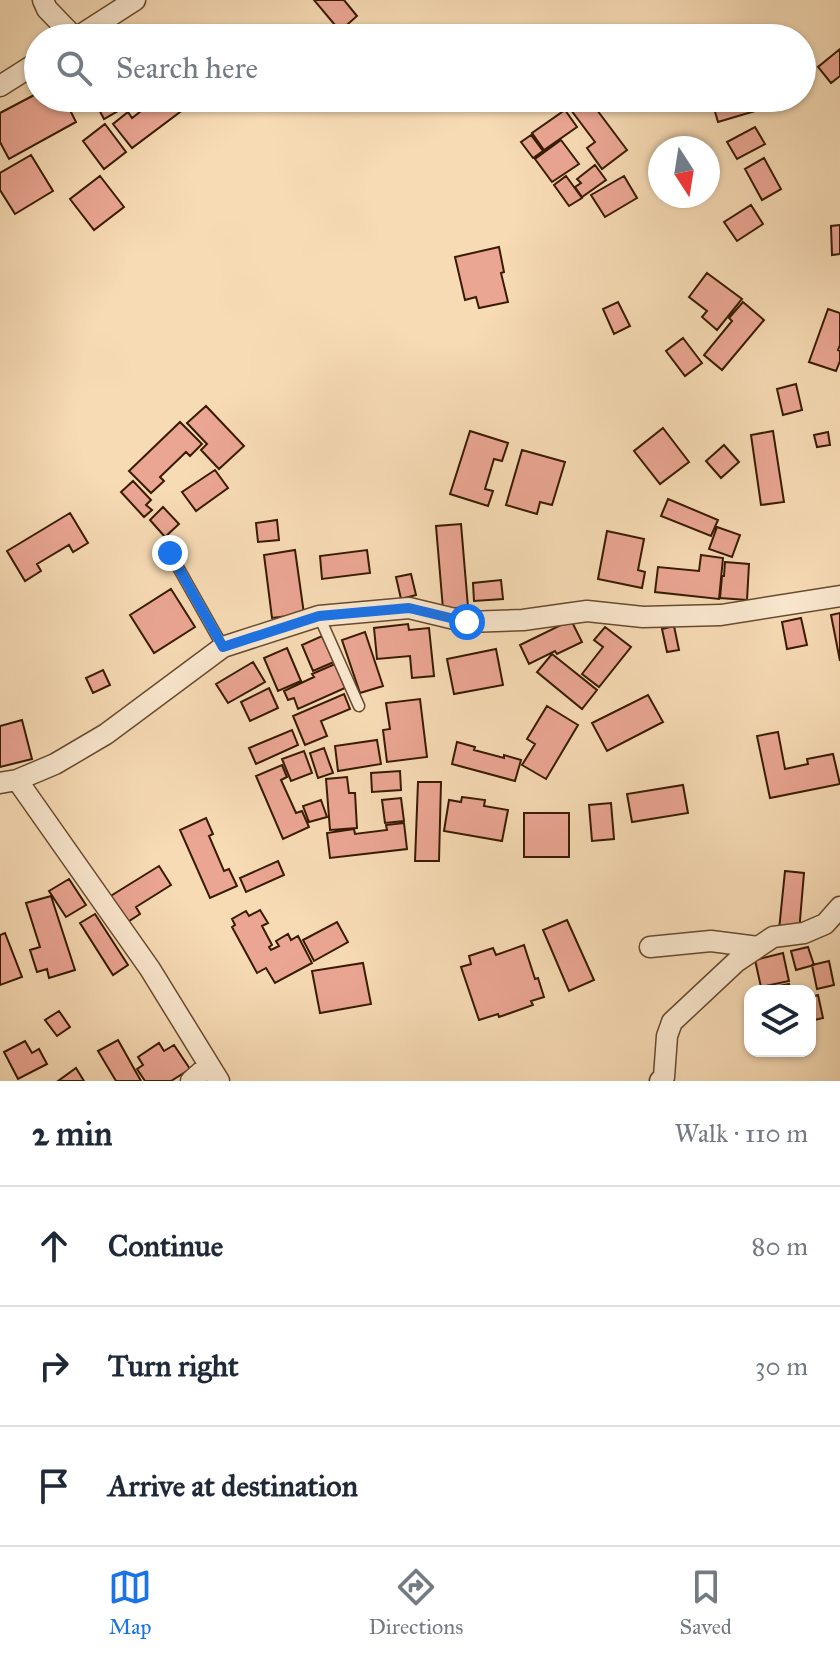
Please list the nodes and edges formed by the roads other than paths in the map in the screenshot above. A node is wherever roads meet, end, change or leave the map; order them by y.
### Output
1 (43, 0) edge
2 (135, 0) edge
3 (61, 24) edge
4 (97, 24) edge
5 (24, 71) edge
6 (0, 86) edge
7 (170, 553) dead end
8 (840, 596) edge
9 (319, 616) junction
10 (223, 647) junction
11 (359, 706) dead end
12 (8, 782) edge
13 (840, 907) edge
14 (650, 947) dead end
15 (758, 947) junction
16 (214, 1073) edge
17 (191, 1081) edge
18 (660, 1081) edge

1 - 3 street
2 - 4 street
5 - 6 street
7 - 10 lane
8 - 9 street
9 - 10 street
9 - 11 lane
10 - 12 street
12 - 16 street
13 - 15 street
14 - 15 street
15 - 18 street
16 - 17 street

